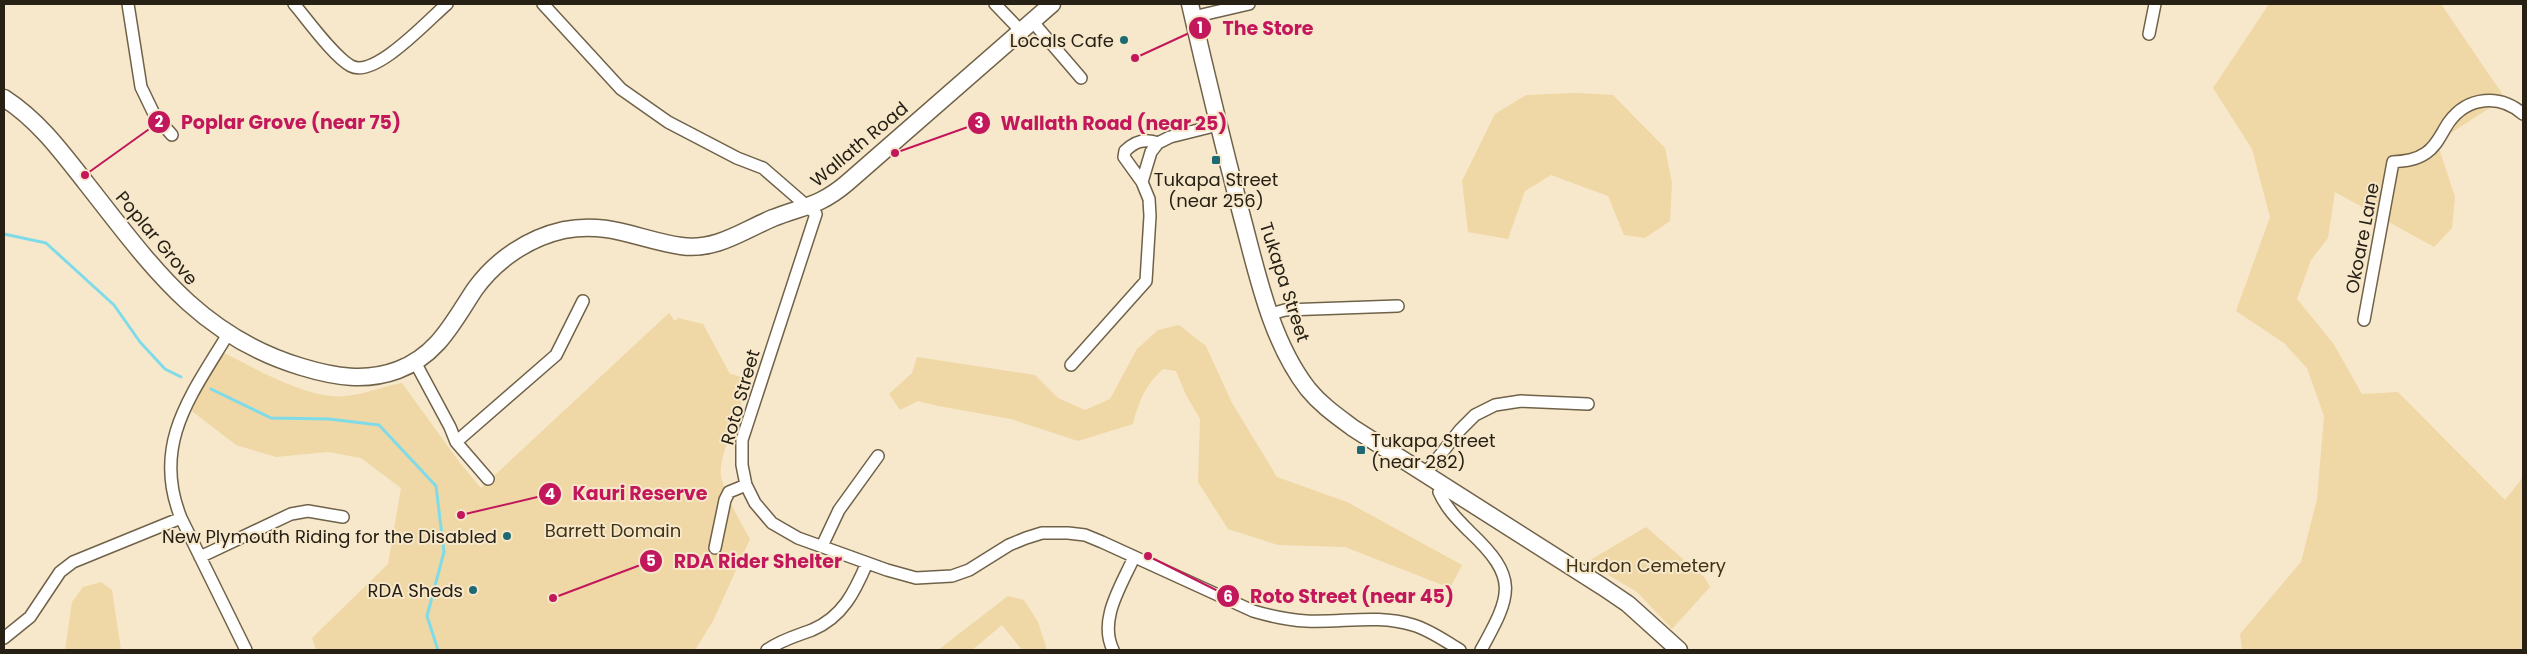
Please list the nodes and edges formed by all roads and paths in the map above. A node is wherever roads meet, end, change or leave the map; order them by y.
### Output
1 (128, 4) edge
2 (294, 4) edge
3 (447, 4) edge
4 (543, 4) edge
5 (995, 4) edge
6 (1052, 4) edge
7 (1249, 4) edge
8 (2156, 4) edge
9 (1192, 10) edge
10 (1026, 26) junction
11 (2149, 34) dead end
12 (1081, 78) dead end
13 (4, 98) edge
14 (2523, 114) edge
15 (1218, 125) junction
16 (172, 135) dead end
17 (1158, 143) junction
18 (1142, 182) junction
19 (807, 207) junction
20 (583, 302) dead end
21 (1398, 306) dead end
22 (1271, 314) junction
23 (2364, 320) dead end
24 (228, 334) junction
25 (414, 362) junction
26 (1071, 365) dead end
27 (1588, 404) dead end
28 (456, 442) junction
29 (878, 456) dead end
30 (1425, 474) junction
31 (488, 479) dead end
32 (746, 485) junction
33 (1443, 486) junction
34 (343, 517) dead end
35 (181, 518) junction
36 (822, 546) junction
37 (714, 548) dead end
38 (200, 557) junction
39 (1134, 557) junction
40 (867, 563) junction
41 (4, 638) edge
42 (246, 650) edge
43 (767, 650) edge
44 (1113, 650) edge
45 (1460, 650) edge
46 (1480, 650) edge
47 (1679, 650) edge

1 - 16 street
2 - 3 street
4 - 19 street, Wallath Road
5 - 10 street
6 - 10 street, Wallath Road
7 - 9 street
8 - 11 street
9 - 15 street, Tukapa Street
10 - 12 street
10 - 19 street, Wallath Road
13 - 24 street, Poplar Grove
14 - 23 street, Okoare Lane
15 - 17 street
15 - 22 street, Tukapa Street
17 - 18 street
17 - 18 street
18 - 26 street
19 - 25 street, Poplar Grove
19 - 32 street, Roto Street
20 - 28 street
21 - 22 street
22 - 30 street, Tukapa Street
24 - 25 street, Poplar Grove
24 - 35 street
25 - 28 street
27 - 30 street
28 - 31 street
29 - 36 street
30 - 33 street, Tukapa Street
32 - 36 street, Roto Street
32 - 37 street
33 - 46 street
33 - 47 street, Tukapa Street
34 - 38 street
35 - 38 street
35 - 41 street
36 - 40 street, Roto Street
38 - 42 street
39 - 40 street, Roto Street
39 - 44 street
39 - 45 street, Roto Street
40 - 43 street

